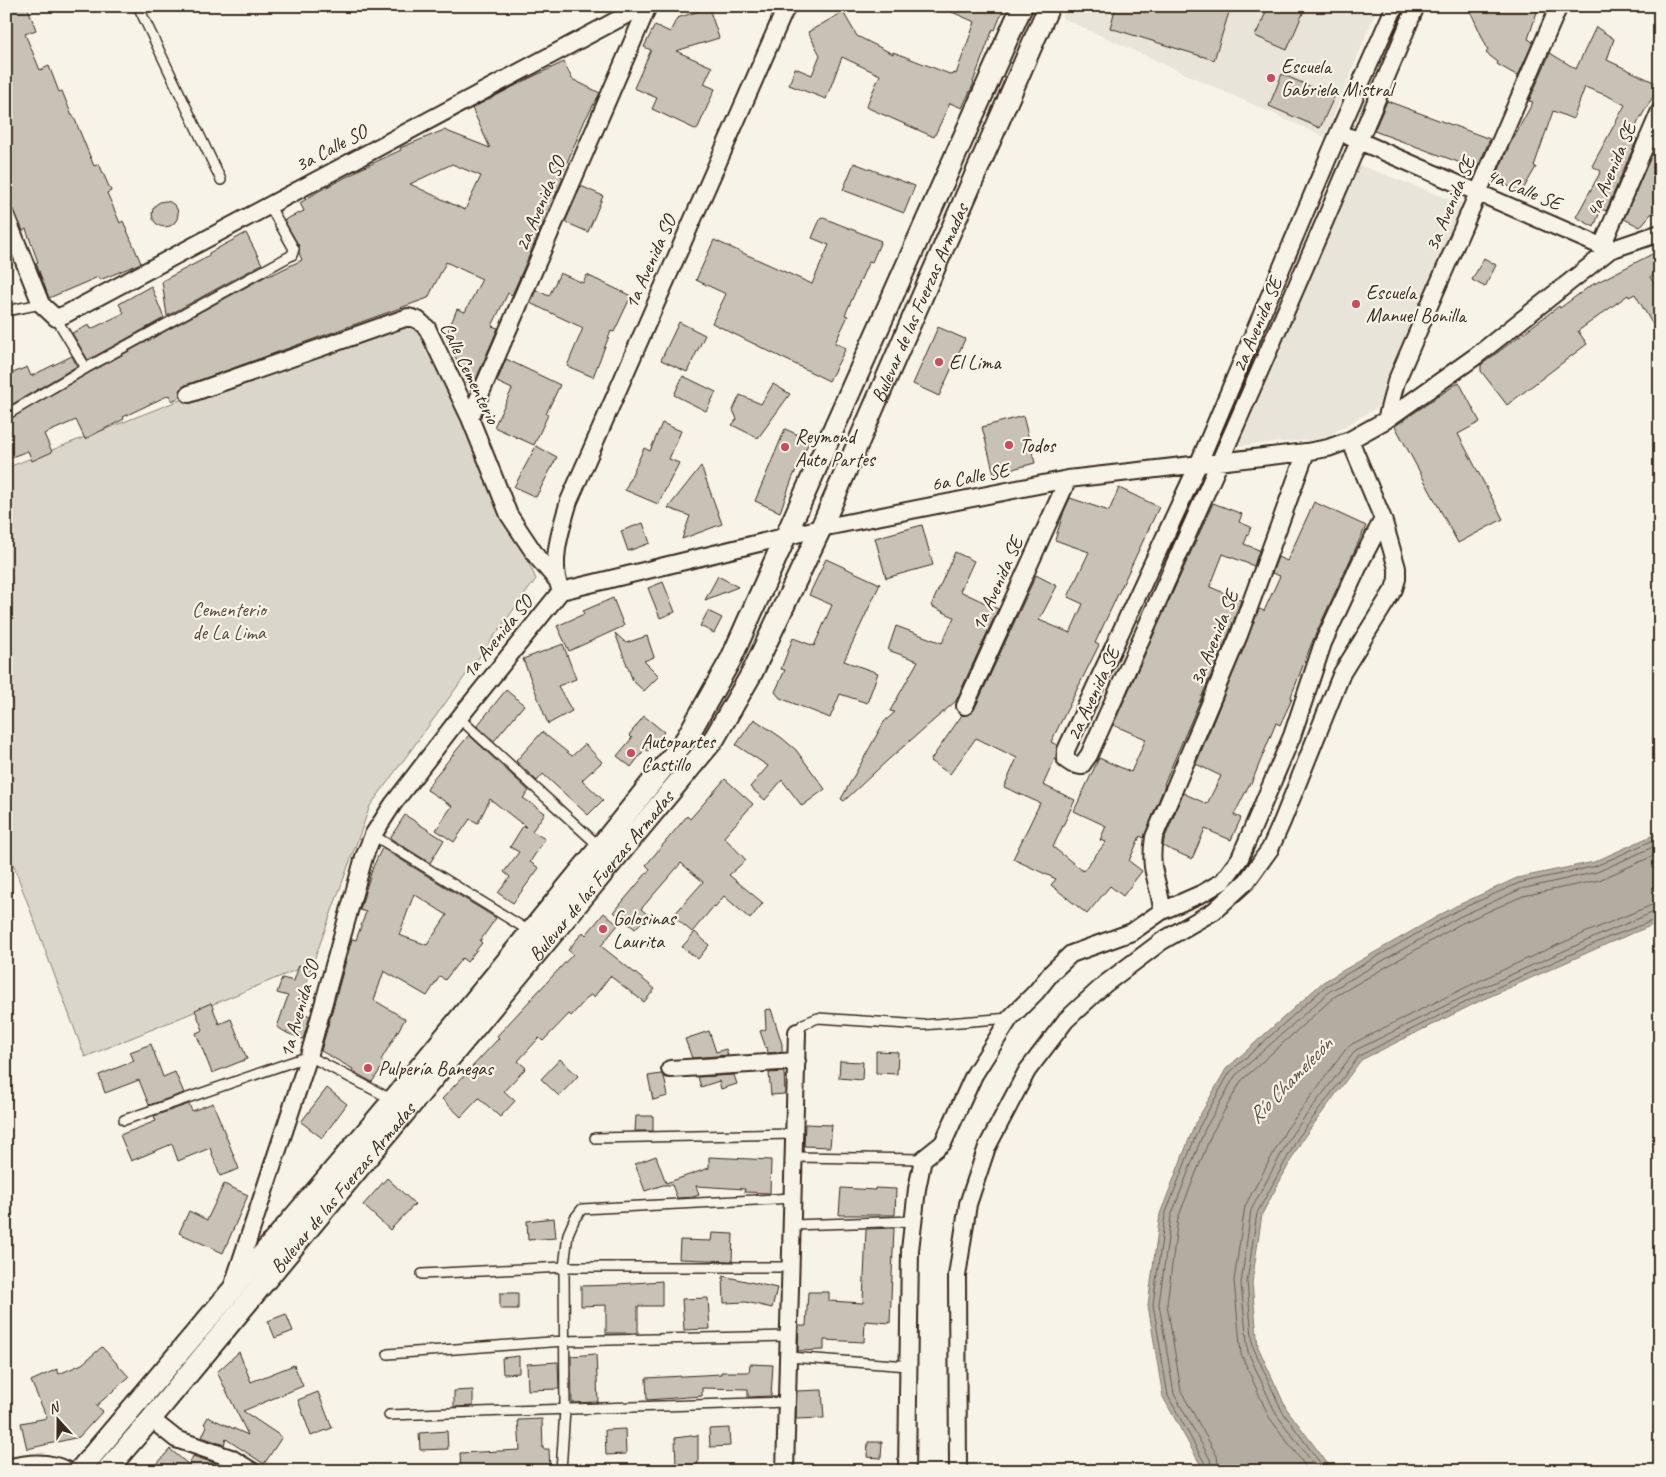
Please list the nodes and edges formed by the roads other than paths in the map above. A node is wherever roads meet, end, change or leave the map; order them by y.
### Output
1 (138, 6) edge
2 (643, 6) edge
3 (648, 6) edge
4 (788, 6) edge
5 (1022, 6) edge
6 (1049, 6) edge
7 (1395, 6) edge
8 (1416, 6) edge
9 (1559, 6) edge
10 (1660, 111) edge
11 (1339, 132) junction
12 (1359, 141) junction
13 (221, 180) dead end
14 (1478, 192) junction
15 (269, 205) junction
16 (6, 216) edge
17 (1660, 233) edge
18 (1606, 248) junction
19 (41, 304) junction
20 (6, 311) edge
21 (56, 318) junction
22 (86, 368) junction
23 (189, 394) dead end
24 (6, 416) edge
25 (470, 418) junction
26 (1386, 420) junction
27 (1350, 440) junction
28 (1306, 452) junction
29 (1221, 462) junction
30 (1198, 465) junction
31 (1068, 479) junction
32 (1383, 519) junction
33 (821, 528) junction
34 (784, 537) junction
35 (558, 585) junction
36 (965, 706) dead end
37 (459, 718) junction
38 (373, 835) junction
39 (600, 847) junction
40 (1162, 911) junction
41 (531, 932) junction
42 (1010, 1018) junction
43 (797, 1032) joint
44 (309, 1056) junction
45 (797, 1061) junction
46 (670, 1069) dead end
47 (393, 1100) junction
48 (124, 1120) dead end
49 (795, 1134) junction
50 (595, 1138) dead end
51 (795, 1157) junction
52 (923, 1159) junction
53 (793, 1198) junction
54 (914, 1221) junction
55 (792, 1225) junction
56 (564, 1267) junction
57 (791, 1267) junction
58 (422, 1274) dead end
59 (231, 1291) junction
60 (789, 1336) junction
61 (564, 1341) junction
62 (388, 1354) dead end
63 (789, 1357) junction
64 (908, 1366) junction
65 (787, 1402) junction
66 (565, 1410) junction
67 (389, 1415) dead end
68 (151, 1419) junction
69 (6, 1468) edge
70 (68, 1471) edge
71 (79, 1471) edge
72 (106, 1471) edge
73 (252, 1471) edge
74 (562, 1471) edge
75 (785, 1471) edge
76 (907, 1471) edge
77 (958, 1471) edge

1 - 13 lane
2 - 15 street, 3a Calle SO
3 - 25 street, 2a Avenida SO
4 - 35 street, 1a Avenida SO
5 - 34 street, Bulevar de las Fuerzas Armadas
6 - 33 street, Bulevar de las Fuerzas Armadas
7 - 11 street, 2a Avenida SE
8 - 12 street, 2a Avenida SE
9 - 14 street, 3a Avenida SE
10 - 18 street, 4a Avenida SE
11 - 12 street, 4a Calle SE
11 - 30 street, 2a Avenida SE
12 - 14 street, 4a Calle SE
12 - 29 street, 2a Avenida SE
14 - 18 street, 4a Calle SE
14 - 26 street, 3a Avenida SE
15 - 21 street, 3a Calle SO
15 - 22 lane
16 - 19 street
17 - 18 street
18 - 26 street, 6a Calle SE
19 - 20 lane
19 - 21 street
21 - 22 lane
22 - 24 lane
23 - 25 street, Calle Cementerio
25 - 35 street, Calle Cementerio
26 - 27 street, 6a Calle SE
27 - 28 street, 6a Calle SE
27 - 32 street
28 - 29 street, 6a Calle SE
28 - 40 street, 3a Avenida SE
29 - 30 street, 6a Calle SE
29 - 30 street, 2a Avenida SE
30 - 31 street, 6a Calle SE
31 - 33 street, 6a Calle SE
31 - 36 street, 1a Avenida SE
32 - 40 street
32 - 77 street
33 - 34 street, 6a Calle SE
33 - 68 street, Bulevar de las Fuerzas Armadas
34 - 35 street, 6a Calle SE
34 - 39 street, Bulevar de las Fuerzas Armadas
35 - 37 street, 1a Avenida SO
37 - 38 street, 1a Avenida SO
37 - 39 lane
38 - 41 lane
38 - 44 street, 1a Avenida SO
39 - 41 street, Bulevar de las Fuerzas Armadas
40 - 42 street
41 - 47 street, Bulevar de las Fuerzas Armadas
42 - 43 lane
42 - 52 street
43 - 45 street
44 - 47 lane
44 - 48 lane
44 - 59 street, 1a Avenida SO
45 - 46 street
45 - 49 street
47 - 59 street, Bulevar de las Fuerzas Armadas
49 - 50 lane
49 - 51 street
51 - 52 lane
51 - 53 street
52 - 54 street
53 - 55 street
53 - 56 lane
54 - 55 lane
54 - 64 street
55 - 57 street
56 - 57 lane
56 - 58 lane
56 - 61 lane
57 - 60 street
59 - 71 street, Bulevar de las Fuerzas Armadas
60 - 61 lane
60 - 63 street
61 - 62 lane
61 - 66 lane
63 - 64 lane
63 - 65 street
64 - 76 street
65 - 66 lane
65 - 75 street
66 - 67 lane
66 - 74 lane
68 - 72 street, Bulevar de las Fuerzas Armadas
68 - 73 street
69 - 70 street

